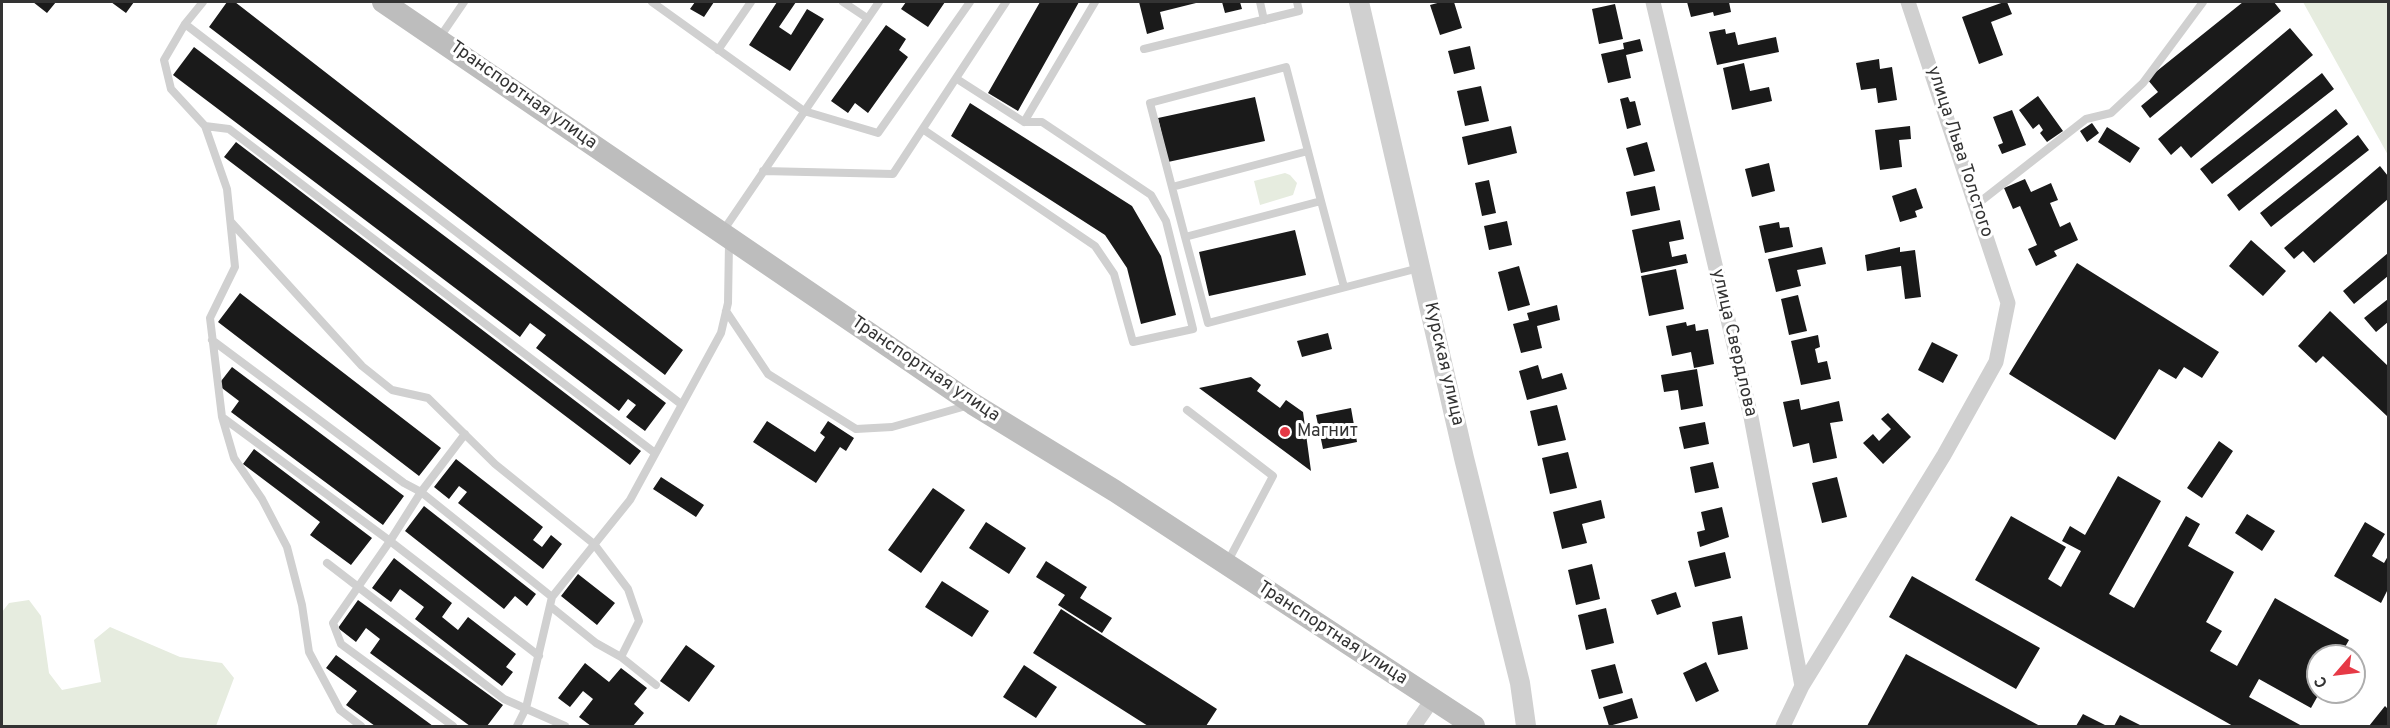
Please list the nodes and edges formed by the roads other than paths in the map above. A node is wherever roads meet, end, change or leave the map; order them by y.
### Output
1 (203, 2) edge
2 (383, 2) edge
3 (464, 2) edge
4 (652, 2) edge
5 (751, 2) edge
6 (843, 2) edge
7 (879, 2) edge
8 (970, 2) edge
9 (1006, 2) edge
10 (1095, 2) edge
11 (1260, 2) edge
12 (1297, 2) edge
13 (1359, 2) edge
14 (1653, 2) edge
15 (1908, 2) edge
16 (2203, 2) edge
17 (867, 18) junction
18 (1264, 20) junction
19 (185, 24) junction
20 (440, 39) junction
21 (1144, 49) dead end
22 (718, 50) junction
23 (957, 79) junction
24 (804, 111) junction
25 (1024, 122) junction
26 (205, 126) junction
27 (924, 130) junction
28 (1308, 151) junction
29 (763, 171) junction
30 (1172, 187) junction
31 (1321, 201) junction
32 (1976, 205) junction
33 (231, 222) junction
34 (725, 236) junction
35 (1185, 237) junction
36 (1421, 267) junction
37 (1344, 287) junction
38 (726, 311) junction
39 (212, 340) junction
40 (681, 404) junction
41 (973, 404) junction
42 (1187, 410) dead end
43 (222, 417) junction
44 (465, 434) junction
45 (655, 453) junction
46 (421, 492) junction
47 (390, 541) junction
48 (594, 544) junction
49 (327, 563) dead end
50 (1226, 564) junction
51 (359, 586) junction
52 (552, 597) junction
53 (550, 606) junction
54 (539, 656) junction
55 (621, 657) junction
56 (656, 685) dead end
57 (1802, 686) junction
58 (1432, 700) junction
59 (526, 708) junction
60 (361, 726) edge
61 (453, 726) edge
62 (517, 726) edge
63 (565, 726) edge
64 (1414, 726) edge
65 (1474, 726) edge
66 (1526, 726) edge
67 (1783, 726) edge

1 - 19 lane
2 - 20 main road, Транспортная улица
3 - 20 lane
4 - 22 lane
5 - 22 lane
6 - 17 lane
7 - 17 lane
8 - 24 lane
9 - 23 lane
10 - 25 lane
11 - 18 lane
12 - 18 lane
13 - 36 street, Курская улица
14 - 57 street, улица Свердлова
15 - 32 street, улица Льва Толстого
16 - 32 lane
17 - 24 lane
18 - 21 lane
19 - 26 lane
19 - 40 lane
20 - 34 main road, Транспортная улица
22 - 24 lane
23 - 25 lane
23 - 27 lane
24 - 29 lane
25 - 27 lane
26 - 33 lane
26 - 45 lane
27 - 29 lane
28 - 30 lane
28 - 30 lane
28 - 31 lane
29 - 34 lane
30 - 35 lane
31 - 35 lane
31 - 37 lane
32 - 57 street, улица Льва Толстого
33 - 39 lane
33 - 44 lane
34 - 38 lane
34 - 41 main road, Транспортная улица
35 - 37 lane
36 - 37 lane
36 - 66 street, Курская улица
38 - 40 lane
38 - 41 lane
39 - 43 lane
39 - 46 lane
40 - 45 lane
41 - 50 main road, Транспортная улица
42 - 50 lane
43 - 47 lane
43 - 60 lane
44 - 46 lane
44 - 48 lane
45 - 48 lane
46 - 47 lane
46 - 52 lane
47 - 51 lane
47 - 54 lane
48 - 52 lane
48 - 55 lane
49 - 51 lane
50 - 58 main road, Транспортная улица
51 - 59 lane
51 - 61 lane
52 - 53 lane
53 - 54 lane
53 - 55 lane
54 - 59 lane
55 - 56 lane
57 - 67 street
58 - 64 street
58 - 65 main road, Транспортная улица
59 - 62 lane
59 - 63 lane

